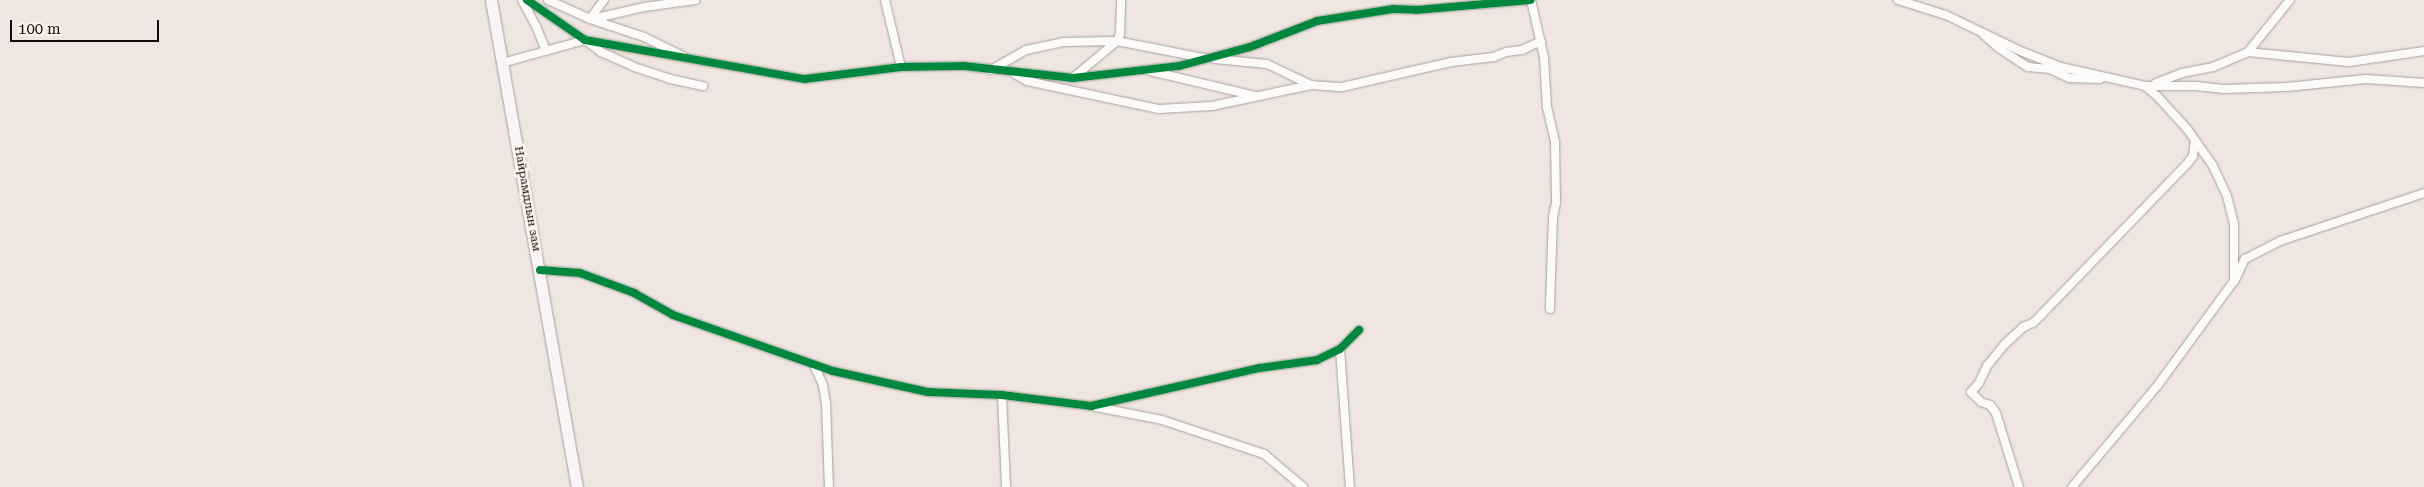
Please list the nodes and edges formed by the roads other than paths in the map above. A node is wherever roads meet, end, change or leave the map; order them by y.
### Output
1 (491, 0) edge
2 (522, 0) edge
3 (527, 0) edge
4 (548, 0) edge
5 (604, 0) edge
6 (696, 0) edge
7 (885, 0) edge
8 (1120, 0) edge
9 (1531, 0) edge
10 (1898, 0) edge
11 (2290, 0) edge
12 (590, 19) junction
13 (1981, 31) junction
14 (585, 40) junction
15 (1117, 41) junction
16 (1541, 41) junction
17 (546, 51) junction
18 (2424, 51) edge
19 (2248, 52) junction
20 (688, 58) junction
21 (1208, 59) junction
22 (502, 63) junction
23 (901, 67) junction
24 (991, 70) junction
25 (1143, 70) junction
26 (1011, 71) junction
27 (1073, 78) junction
28 (2123, 79) junction
29 (2424, 83) edge
30 (1311, 85) junction
31 (2148, 85) junction
32 (703, 86) dead end
33 (1258, 97) junction
34 (2194, 140) junction
35 (2424, 193) edge
36 (540, 270) junction
37 (2234, 282) junction
38 (1550, 309) dead end
39 (1359, 330) dead end
40 (1340, 350) junction
41 (815, 367) junction
42 (1002, 395) junction
43 (1091, 406) junction
44 (577, 487) edge
45 (829, 487) edge
46 (1006, 487) edge
47 (1303, 487) edge
48 (1350, 487) edge
49 (2019, 487) edge
50 (2072, 487) edge

1 - 22 main road, Найрамдлын зам
2 - 17 street
3 - 14 street
4 - 12 street
5 - 12 street
6 - 12 street
7 - 23 street
8 - 15 street
9 - 16 street
9 - 21 street
10 - 13 street
11 - 19 street
12 - 20 street
13 - 28 street
13 - 28 street
14 - 17 street
14 - 20 street
14 - 32 street
15 - 21 street
15 - 24 street
15 - 27 street
16 - 30 street
16 - 38 street
17 - 22 street
18 - 19 street
19 - 31 street
20 - 23 street
21 - 25 street
21 - 30 street
22 - 36 main road, Найрамдлын зам
23 - 24 street
24 - 26 street
25 - 27 street
25 - 33 street
26 - 27 street
26 - 33 street
28 - 31 street
29 - 31 street
30 - 33 street
31 - 34 street
34 - 37 street
34 - 49 street
35 - 37 street
36 - 41 street
36 - 44 main road, Найрамдлын зам
37 - 50 street
39 - 40 street
40 - 43 street
40 - 48 street
41 - 42 street
41 - 45 street
42 - 43 street
42 - 46 street
43 - 47 street

